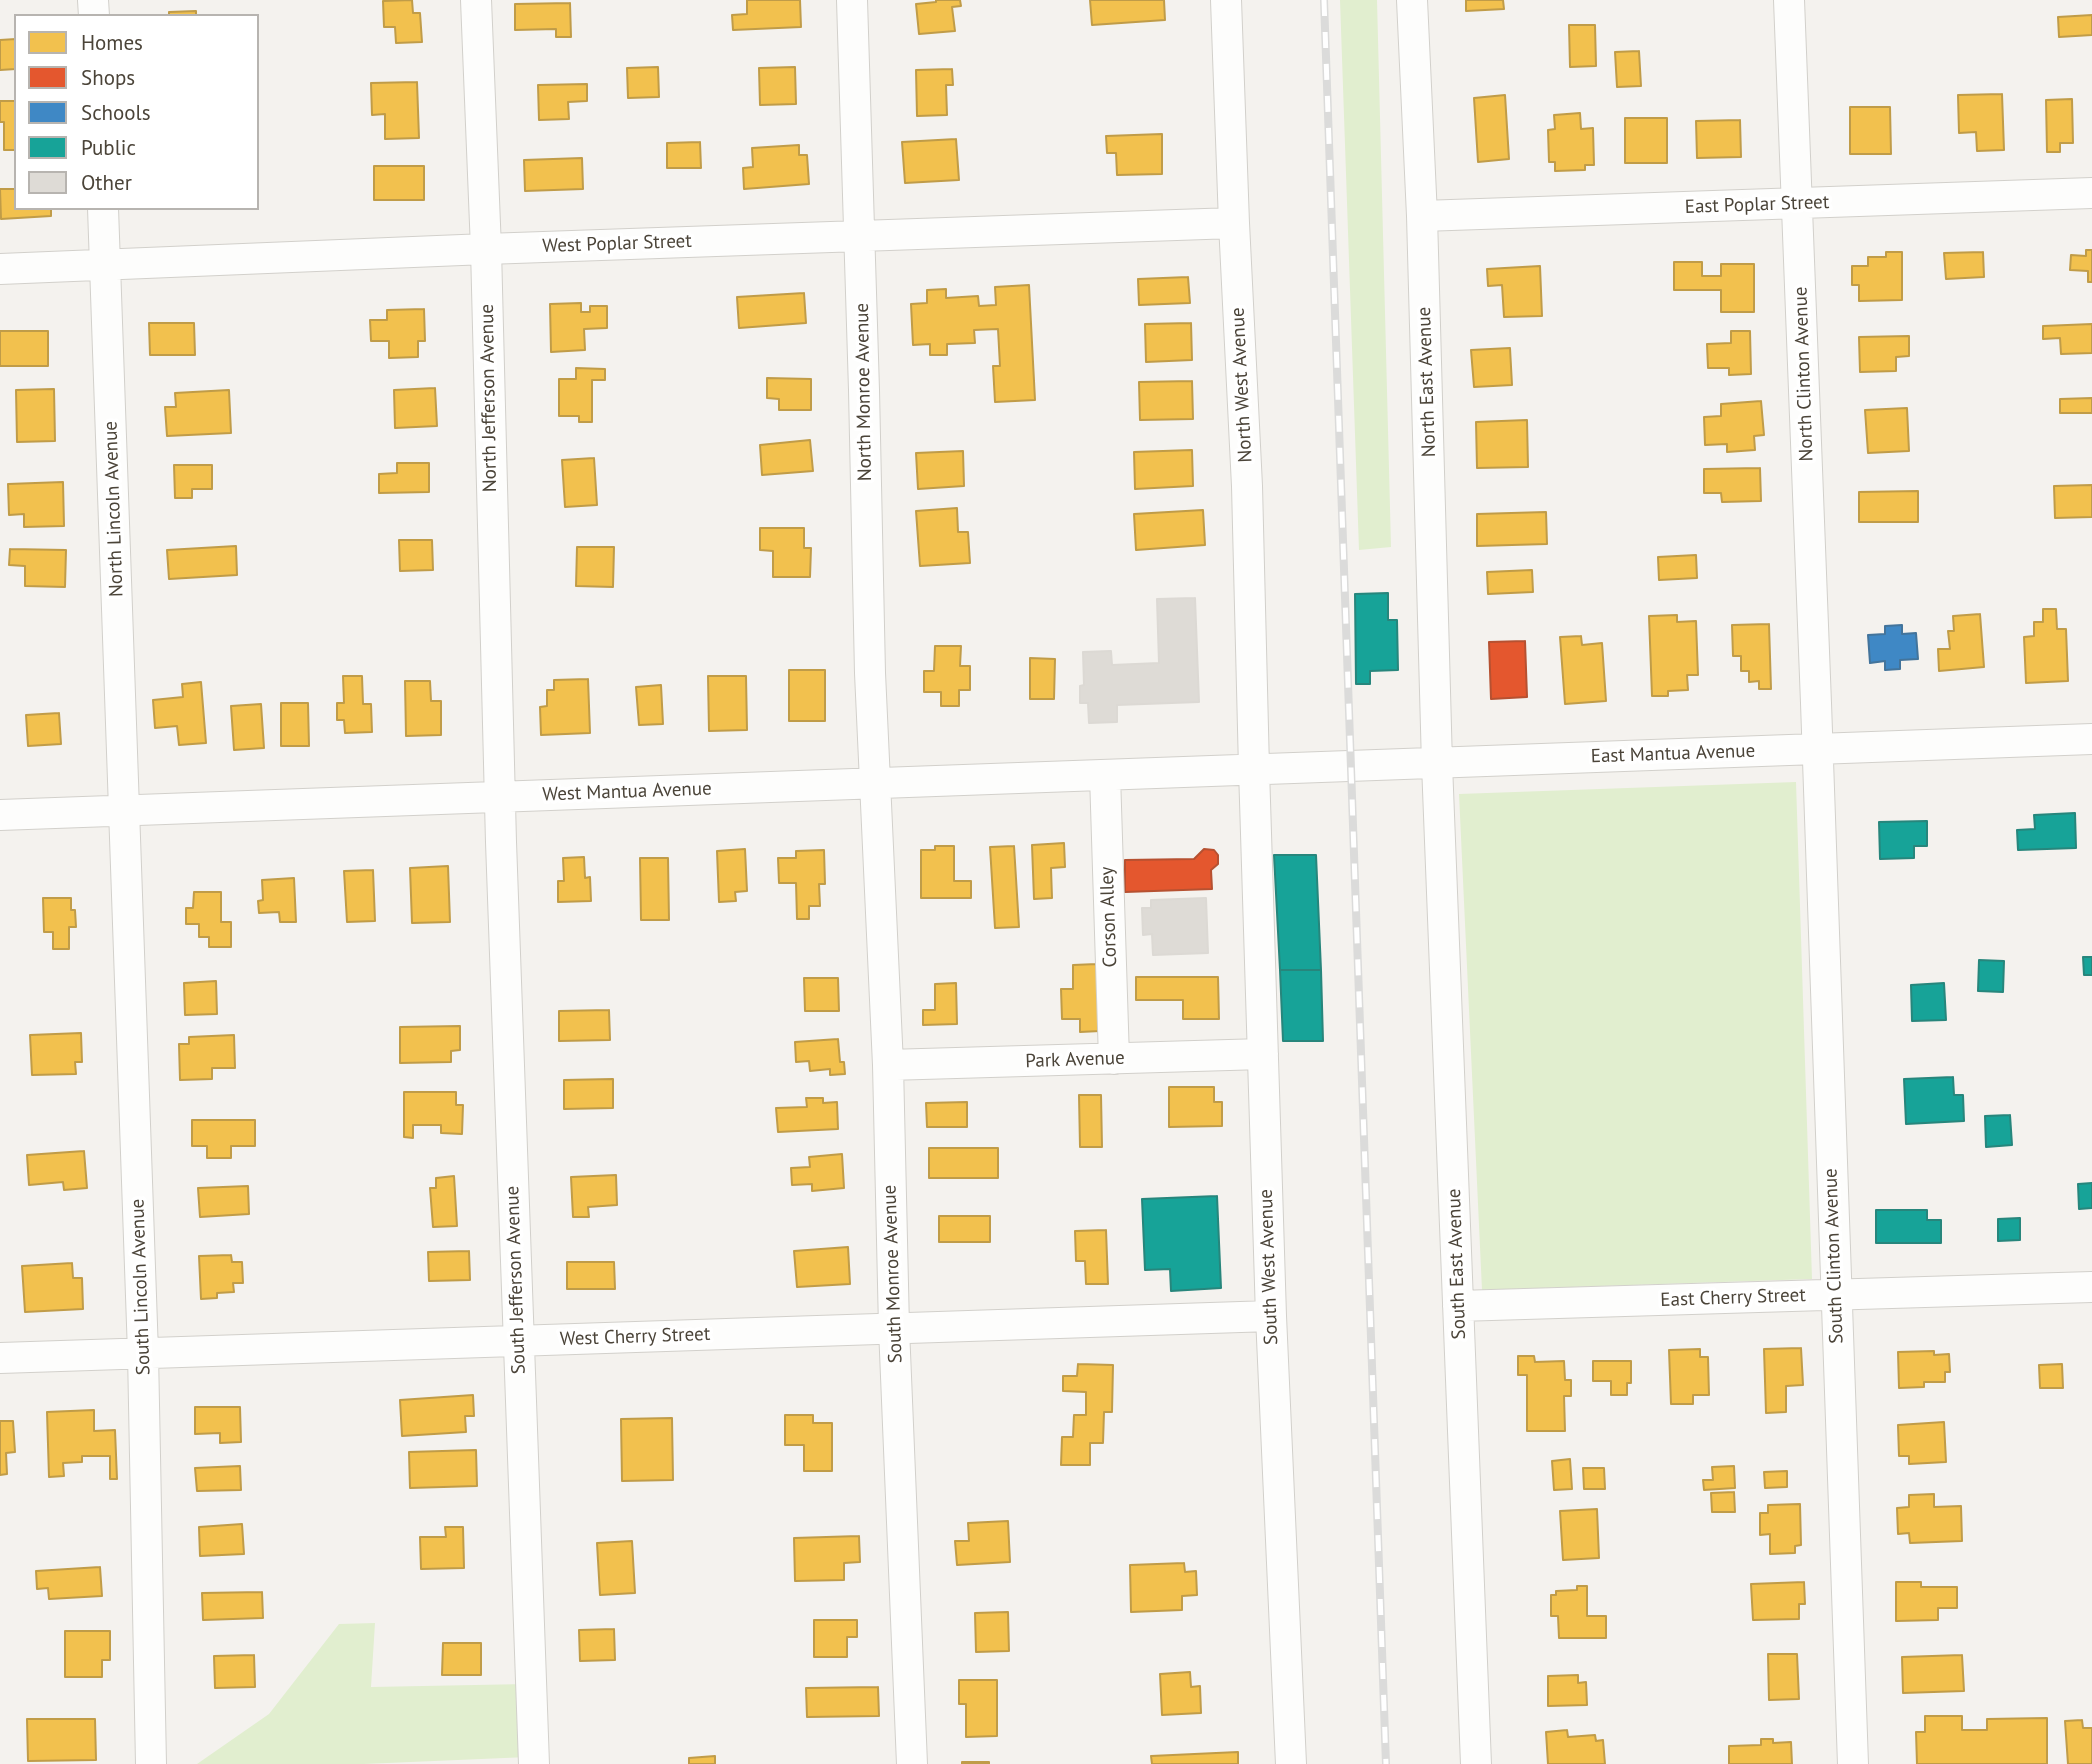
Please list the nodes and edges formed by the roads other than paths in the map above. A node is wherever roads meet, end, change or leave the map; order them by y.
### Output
1 (476, 0) edge
2 (852, 0) edge
3 (1226, 0) edge
4 (1412, 0) edge
5 (1789, 0) edge
6 (2092, 192) edge
7 (1798, 204) junction
8 (103, 210) edge
9 (1422, 216) junction
10 (1234, 223) junction
11 (860, 236) junction
12 (486, 248) junction
13 (105, 264) junction
14 (0, 269) edge
15 (2092, 739) edge
16 (1818, 748) junction
17 (1437, 764) junction
18 (1254, 769) junction
19 (1105, 775) junction
20 (875, 783) junction
21 (499, 797) junction
22 (125, 810) junction
23 (0, 815) edge
24 (1263, 1054) junction
25 (1114, 1059) junction
26 (888, 1065) junction
27 (2092, 1287) edge
28 (1835, 1295) junction
29 (1458, 1306) junction
30 (1271, 1316) junction
31 (894, 1328) junction
32 (519, 1341) junction
33 (143, 1353) junction
34 (0, 1358) edge
35 (152, 1764) edge
36 (534, 1764) edge
37 (912, 1764) edge
38 (1290, 1764) edge
39 (1476, 1764) edge
40 (1853, 1764) edge

1 - 12 street, North Jefferson Avenue
2 - 11 street, North Monroe Avenue
3 - 10 street, North West Avenue
4 - 9 street, North East Avenue
5 - 7 street, North Clinton Avenue
6 - 7 street, East Poplar Street
7 - 9 street, East Poplar Street
7 - 16 street, North Clinton Avenue
8 - 13 street, North Lincoln Avenue
9 - 17 street, North East Avenue
10 - 11 street, West Poplar Street
10 - 18 street, North West Avenue
11 - 12 street, West Poplar Street
11 - 20 street, North Monroe Avenue
12 - 13 street, West Poplar Street
12 - 21 street, North Jefferson Avenue
13 - 14 street, West Poplar Street
13 - 22 street, North Lincoln Avenue
15 - 16 street, East Mantua Avenue
16 - 17 street, East Mantua Avenue
16 - 28 street, South Clinton Avenue
17 - 18 street, East Mantua Avenue
17 - 29 street, South East Avenue
18 - 19 street, West Mantua Avenue
18 - 24 street, South West Avenue
19 - 20 street, West Mantua Avenue
19 - 25 street, Corson Alley
20 - 21 street, West Mantua Avenue
20 - 26 street, South Monroe Avenue
21 - 22 street, West Mantua Avenue
21 - 32 street, South Jefferson Avenue
22 - 23 street, West Mantua Avenue
22 - 33 street, South Lincoln Avenue
24 - 25 street, Park Avenue
24 - 30 street, South West Avenue
25 - 26 street, Park Avenue
26 - 31 street, South Monroe Avenue
27 - 28 street, East Cherry Street
28 - 29 street, East Cherry Street
28 - 40 street, South Clinton Avenue
29 - 39 street, South East Avenue
30 - 31 street, West Cherry Street
30 - 38 street, South West Avenue
31 - 32 street, West Cherry Street
31 - 37 street, South Monroe Avenue
32 - 33 street, West Cherry Street
32 - 36 street, South Jefferson Avenue
33 - 34 street, West Cherry Street
33 - 35 street, South Lincoln Avenue

